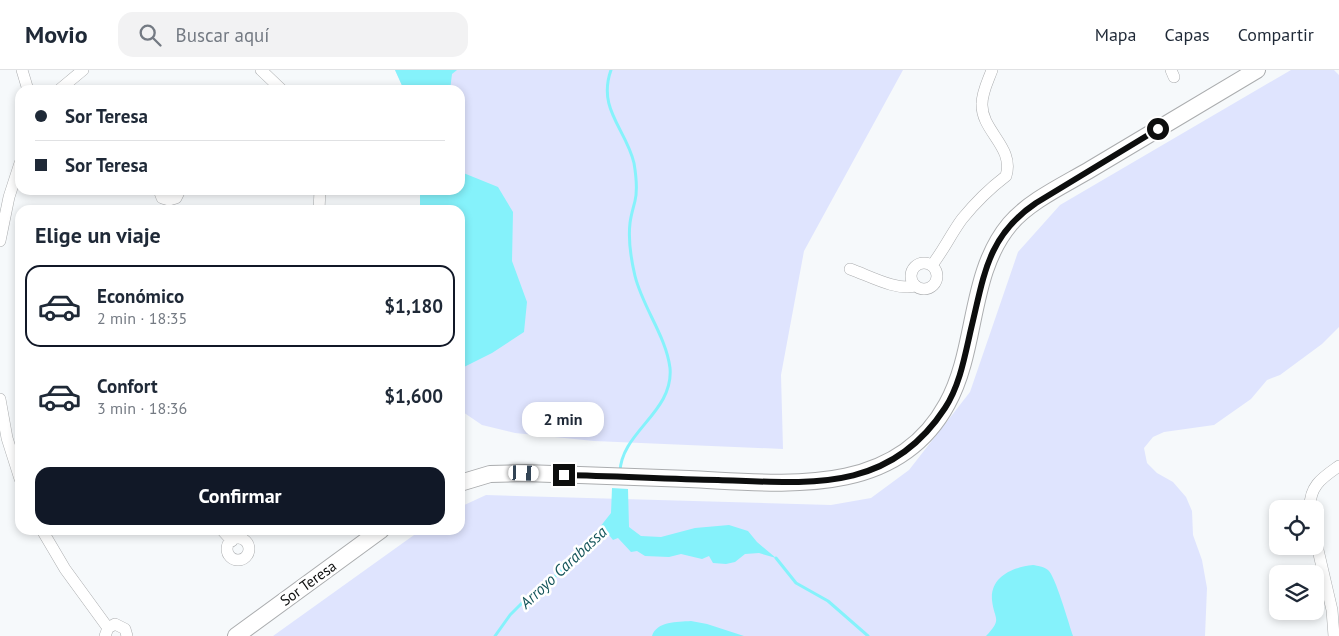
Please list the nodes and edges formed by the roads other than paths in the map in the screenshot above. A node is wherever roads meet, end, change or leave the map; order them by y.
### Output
1 (22, 70) edge
2 (83, 70) edge
3 (261, 70) edge
4 (275, 70) edge
5 (992, 70) edge
6 (1256, 70) edge
7 (26, 85) edge
8 (64, 85) edge
9 (278, 85) edge
10 (280, 85) edge
11 (15, 178) edge
12 (178, 195) edge
13 (162, 200) edge
14 (0, 242) edge
15 (932, 265) junction
16 (850, 269) dead end
17 (916, 286) junction
18 (0, 399) edge
19 (1, 417) edge
20 (0, 444) edge
21 (15, 463) joint
22 (1339, 466) edge
23 (465, 481) edge
24 (1311, 500) edge
25 (45, 535) edge
26 (227, 535) edge
27 (374, 535) edge
28 (232, 541) dead end
29 (1319, 555) edge
30 (107, 632) edge
31 (127, 636) edge
32 (236, 636) edge
33 (1334, 636) edge

1 - 7 street
2 - 8 street
3 - 9 street
4 - 10 street
5 - 15 street
6 - 23 street
11 - 14 street
12 - 13 street
15 - 17 street
15 - 17 street
16 - 17 street
18 - 19 street
19 - 21 street
20 - 21 street
22 - 24 street
25 - 30 street
26 - 28 street
27 - 32 street, Sor Teresa
29 - 33 street
30 - 31 street

